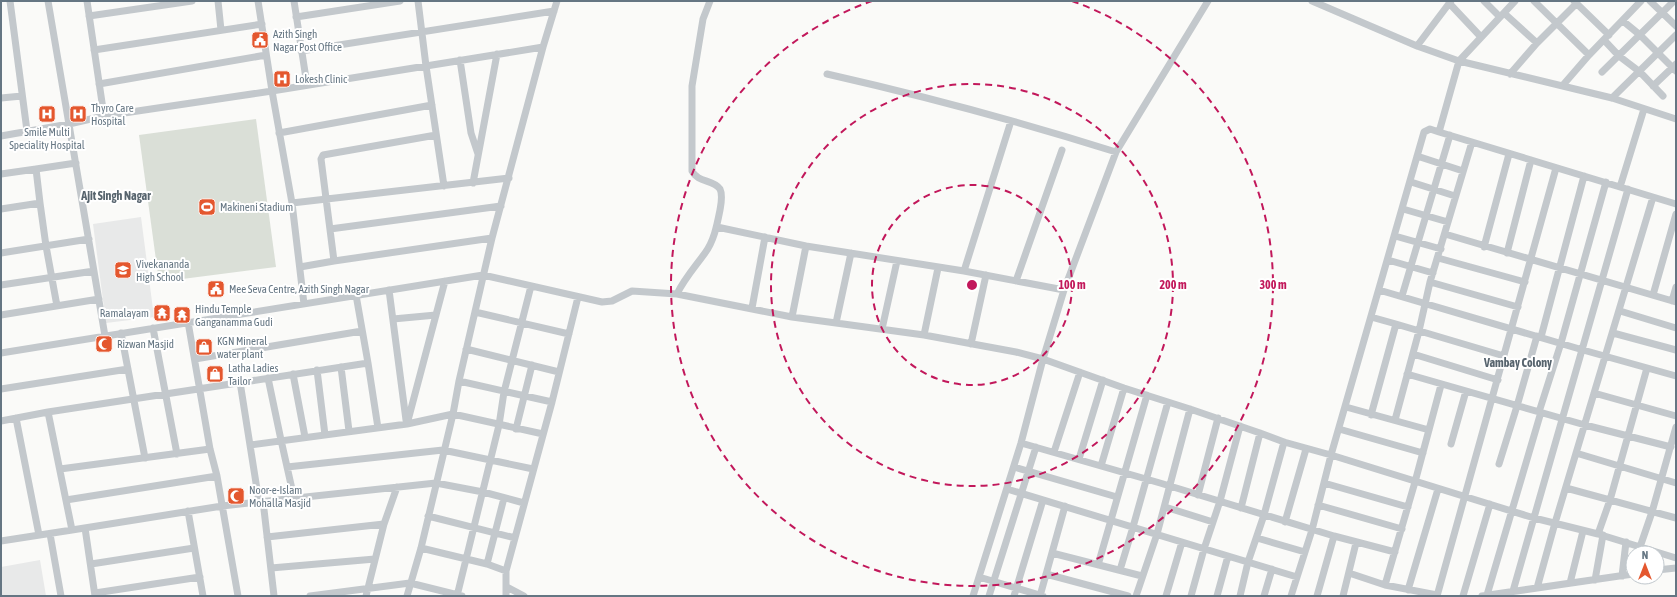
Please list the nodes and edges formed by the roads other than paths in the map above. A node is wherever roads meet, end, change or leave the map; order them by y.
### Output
1 (10, 1) edge
2 (48, 1) edge
3 (87, 1) edge
4 (192, 1) edge
5 (218, 1) edge
6 (258, 1) edge
7 (294, 1) edge
8 (400, 1) edge
9 (418, 1) edge
10 (556, 1) edge
11 (710, 1) edge
12 (1208, 1) edge
13 (1312, 1) edge
14 (1484, 1) edge
15 (1515, 1) edge
16 (1534, 1) edge
17 (1650, 1) edge
18 (1674, 1) edge
19 (1450, 2) edge
20 (1575, 2) edge
21 (1639, 2) edge
22 (554, 11) junction
23 (1663, 13) junction
24 (1502, 15) junction
25 (89, 16) junction
26 (296, 17) junction
27 (1623, 21) junction
28 (1557, 22) junction
29 (262, 24) junction
30 (1676, 26) edge
31 (221, 30) junction
32 (422, 32) junction
33 (1640, 35) junction
34 (1676, 35) edge
35 (1481, 37) junction
36 (1606, 37) junction
37 (1537, 43) junction
38 (1418, 46) junction
39 (543, 47) junction
40 (94, 50) junction
41 (301, 51) junction
42 (497, 54) junction
43 (1658, 54) junction
44 (266, 55) junction
45 (1589, 55) junction
46 (1620, 56) junction
47 (460, 60) junction
48 (1459, 61) junction
49 (426, 66) junction
50 (1675, 68) edge
51 (1602, 72) dead end
52 (1640, 72) junction
53 (827, 74) dead end
54 (1510, 74) junction
55 (99, 84) junction
56 (308, 85) junction
57 (1563, 85) junction
58 (1653, 86) junction
59 (272, 91) junction
60 (22, 96) junction
61 (1663, 96) dead end
62 (1, 98) edge
63 (1612, 98) junction
64 (432, 105) junction
65 (1644, 109) junction
66 (104, 116) junction
67 (1676, 119) edge
68 (1011, 121) junction
69 (69, 124) junction
70 (27, 131) junction
71 (1439, 132) junction
72 (280, 133) junction
73 (436, 135) junction
74 (1450, 135) junction
75 (1, 136) edge
76 (1472, 142) junction
77 (1062, 150) dead end
78 (1116, 152) junction
79 (1509, 154) junction
80 (478, 155) junction
81 (1417, 156) junction
82 (1531, 160) junction
83 (76, 163) junction
84 (1442, 164) junction
85 (1556, 168) junction
86 (36, 169) junction
87 (1463, 171) junction
88 (1, 174) edge
89 (1584, 176) junction
90 (509, 178) junction
91 (1411, 182) junction
92 (1606, 182) junction
93 (473, 183) junction
94 (444, 186) junction
95 (1620, 187) junction
96 (1628, 189) junction
97 (1434, 190) junction
98 (1456, 196) junction
99 (1653, 197) junction
100 (326, 199) junction
101 (292, 203) junction
102 (40, 204) junction
103 (1676, 204) edge
104 (501, 206) junction
105 (1, 209) edge
106 (1403, 209) junction
107 (1676, 214) edge
108 (1425, 216) junction
109 (1448, 222) junction
110 (717, 227) junction
111 (330, 229) junction
112 (1445, 234) junction
113 (1395, 236) junction
114 (765, 237) junction
115 (492, 238) junction
116 (89, 239) junction
117 (1417, 243) junction
118 (46, 246) junction
119 (806, 246) junction
120 (1484, 247) junction
121 (1441, 249) junction
122 (1, 253) edge
123 (851, 253) junction
124 (1507, 253) junction
125 (1438, 258) junction
126 (1531, 259) junction
127 (1388, 260) junction
128 (334, 261) junction
129 (897, 261) junction
130 (1410, 266) junction
131 (300, 267) junction
132 (938, 268) junction
133 (1560, 268) junction
134 (94, 271) junction
135 (964, 271) junction
136 (1433, 273) junction
137 (1580, 274) junction
138 (483, 275) junction
139 (986, 275) junction
140 (52, 277) junction
141 (1603, 280) junction
142 (445, 281) junction
143 (1016, 281) junction
144 (1430, 282) junction
145 (1524, 282) junction
146 (1, 285) edge
147 (531, 286) junction
148 (1627, 288) junction
149 (1676, 288) edge
150 (389, 290) junction
151 (1064, 290) junction
152 (1379, 290) junction
153 (677, 294) junction
154 (356, 295) junction
155 (1652, 295) junction
156 (1402, 296) junction
157 (578, 297) junction
158 (99, 299) junction
159 (1674, 301) edge
160 (304, 304) junction
161 (1425, 304) junction
162 (57, 306) junction
163 (1518, 307) junction
164 (752, 308) junction
165 (1620, 311) junction
166 (475, 312) junction
167 (1, 315) edge
168 (436, 315) junction
169 (792, 317) junction
170 (1371, 318) junction
171 (393, 319) junction
172 (188, 322) junction
173 (521, 323) junction
174 (836, 323) junction
175 (1396, 324) junction
176 (153, 328) junction
177 (1512, 328) junction
178 (1676, 328) edge
179 (882, 329) junction
180 (362, 331) junction
181 (1419, 331) junction
182 (121, 333) junction
183 (1613, 333) junction
184 (569, 334) junction
185 (924, 335) junction
186 (105, 336) junction
187 (1539, 336) junction
188 (1561, 343) junction
189 (971, 344) junction
190 (466, 349) junction
191 (1583, 350) junction
192 (1676, 350) edge
193 (1, 353) edge
194 (1413, 354) junction
195 (1504, 356) junction
196 (1606, 356) junction
197 (195, 359) junction
198 (1043, 359) junction
199 (513, 360) junction
200 (368, 362) junction
201 (532, 365) junction
202 (341, 367) junction
203 (1647, 368) junction
204 (128, 369) junction
205 (317, 370) junction
206 (559, 372) junction
207 (1080, 372) junction
208 (293, 374) junction
209 (1406, 374) junction
210 (1676, 376) edge
211 (268, 378) junction
212 (459, 380) junction
213 (1103, 380) junction
214 (1498, 380) junction
215 (240, 382) junction
216 (1441, 384) junction
217 (200, 388) junction
218 (1124, 388) junction
219 (1, 389) edge
220 (1466, 391) junction
221 (504, 392) junction
222 (1594, 393) junction
223 (165, 394) junction
224 (1147, 395) junction
225 (524, 396) junction
226 (134, 398) junction
227 (1493, 399) junction
228 (552, 402) junction
229 (1168, 402) junction
230 (1517, 406) junction
231 (1636, 406) junction
232 (1346, 407) junction
233 (1190, 409) junction
234 (48, 412) junction
235 (1540, 412) junction
236 (453, 414) junction
237 (1371, 415) junction
238 (1676, 416) edge
239 (16, 418) junction
240 (1218, 418) junction
241 (1562, 418) junction
242 (1395, 420) junction
243 (1, 421) edge
244 (407, 424) junction
245 (498, 425) junction
246 (1585, 425) junction
247 (1240, 426) junction
248 (1676, 427) edge
249 (378, 428) junction
250 (516, 429) junction
251 (1339, 429) junction
252 (1429, 430) junction
253 (349, 432) junction
254 (1260, 433) junction
255 (543, 434) junction
256 (325, 435) junction
257 (1628, 436) junction
258 (305, 437) junction
259 (280, 440) junction
260 (1284, 442) junction
261 (1021, 443) junction
262 (1450, 444) dead end
263 (250, 445) junction
264 (1036, 447) junction
265 (1671, 447) junction
266 (210, 449) junction
267 (1306, 449) junction
268 (443, 450) junction
269 (1054, 452) junction
270 (1423, 453) junction
271 (1576, 453) junction
272 (177, 454) junction
273 (1331, 455) junction
274 (145, 458) junction
275 (490, 460) junction
276 (1078, 460) junction
277 (1499, 464) dead end
278 (1101, 466) junction
279 (1619, 466) junction
280 (287, 467) junction
281 (1014, 467) junction
282 (60, 469) junction
283 (533, 469) junction
284 (1028, 471) junction
285 (1124, 473) junction
286 (216, 476) junction
287 (1147, 479) junction
288 (1662, 479) junction
289 (436, 482) junction
290 (1415, 482) junction
291 (1324, 483) junction
292 (1676, 483) edge
293 (1170, 486) junction
294 (397, 487) junction
295 (1007, 488) junction
296 (1566, 488) junction
297 (1438, 489) junction
298 (482, 492) junction
299 (1021, 493) junction
300 (1198, 495) junction
301 (1118, 497) junction
302 (1464, 497) junction
303 (294, 498) junction
304 (504, 498) junction
305 (66, 500) junction
306 (1043, 500) junction
307 (1610, 500) junction
308 (1220, 501) junction
309 (261, 502) junction
310 (524, 503) junction
311 (1490, 504) junction
312 (1318, 505) junction
313 (222, 506) junction
314 (1065, 506) junction
315 (1164, 507) junction
316 (1408, 507) junction
317 (1241, 508) junction
318 (188, 511) junction
319 (1511, 511) junction
320 (1652, 512) junction
321 (1264, 515) junction
322 (428, 516) junction
323 (1534, 518) junction
324 (1676, 518) edge
325 (1111, 520) junction
326 (1213, 522) junction
327 (1285, 522) junction
328 (1555, 523) junction
329 (384, 524) junction
330 (1133, 527) junction
331 (85, 528) junction
332 (474, 528) junction
333 (1402, 529) junction
334 (72, 530) junction
335 (1312, 530) junction
336 (1583, 531) junction
337 (494, 533) junction
338 (50, 534) junction
339 (1157, 534) junction
340 (38, 535) junction
341 (1601, 535) junction
342 (1334, 536) junction
343 (267, 537) junction
344 (515, 538) junction
345 (1257, 538) junction
346 (1, 539) edge
347 (1182, 542) junction
348 (1626, 542) junction
349 (1356, 543) junction
350 (1634, 545) edge
351 (1641, 545) edge
352 (194, 548) junction
353 (421, 548) junction
354 (1204, 549) junction
355 (1305, 552) junction
356 (1396, 552) junction
357 (1052, 553) junction
358 (1665, 555) edge
359 (1228, 556) junction
360 (1676, 558) edge
361 (375, 559) junction
362 (467, 559) junction
363 (1248, 562) junction
364 (91, 564) junction
365 (487, 564) junction
366 (1098, 565) junction
367 (271, 568) junction
368 (1676, 568) edge
369 (1272, 569) junction
370 (1665, 569) edge
371 (1120, 570) junction
372 (506, 571) junction
373 (1348, 573) junction
374 (1046, 574) junction
375 (1625, 575) edge
376 (1142, 576) junction
377 (1622, 576) junction
378 (200, 577) junction
379 (979, 577) junction
380 (1297, 577) junction
381 (1595, 580) junction
382 (994, 582) junction
383 (410, 583) junction
384 (1570, 583) junction
385 (1385, 585) junction
386 (507, 588) junction
387 (1017, 588) junction
388 (1537, 588) junction
389 (1408, 590) junction
390 (367, 592) edge
391 (1512, 592) junction
392 (95, 595) edge
393 (61, 596) edge
394 (203, 596) edge
395 (238, 596) edge
396 (274, 596) edge
397 (310, 596) edge
398 (407, 596) edge
399 (459, 596) edge
400 (506, 596) edge
401 (524, 596) edge
402 (974, 596) edge
403 (989, 596) edge
404 (1014, 596) edge
405 (1041, 596) edge
406 (1128, 596) edge
407 (1136, 596) edge
408 (1166, 596) edge
409 (1191, 596) edge
410 (1217, 596) edge
411 (1240, 596) edge
412 (1264, 596) edge
413 (1291, 596) edge
414 (1317, 596) edge
415 (1343, 596) edge
416 (1437, 596) edge
417 (1464, 596) edge
418 (1485, 596) edge

1 - 60 street
2 - 69 street
3 - 25 street
4 - 25 street
5 - 31 street
6 - 29 street
7 - 26 street
8 - 26 street
9 - 32 street
10 - 22 street
11 - 110 street
12 - 78 street
13 - 38 street
14 - 24 street
15 - 24 street
16 - 28 street
17 - 23 street
18 - 23 street
19 - 35 street
19 - 38 street
20 - 28 street
20 - 36 street
21 - 27 street
22 - 32 street
22 - 39 street
23 - 30 street
23 - 33 street
24 - 35 street
24 - 37 street
25 - 40 street
26 - 41 street
27 - 33 street
27 - 36 street
28 - 37 street
28 - 45 street
29 - 31 street
29 - 44 street
31 - 40 street
32 - 41 street
32 - 49 street
33 - 43 street
33 - 46 street
34 - 43 street
35 - 48 street
36 - 45 street
36 - 46 street
37 - 54 street
38 - 48 street
39 - 42 street
39 - 90 street
40 - 55 street
41 - 56 street
42 - 47 street
42 - 80 street
43 - 50 street
43 - 52 street
44 - 55 street
44 - 59 street
45 - 57 street
46 - 51 street
46 - 52 street
47 - 49 street
47 - 80 street
48 - 54 street
48 - 71 street
49 - 56 street
49 - 64 street
50 - 58 street
52 - 58 street
52 - 63 street
53 - 68 street
54 - 57 street
55 - 66 street
56 - 59 street
57 - 63 street
58 - 61 street
59 - 66 street
59 - 72 street
60 - 62 street
60 - 70 street
63 - 65 street
64 - 72 street
64 - 73 street
65 - 67 street
65 - 95 street
66 - 69 street
68 - 78 street
68 - 135 street
69 - 70 street
69 - 83 street
70 - 75 street
71 - 74 street
71 - 81 street
72 - 101 street
73 - 94 street
73 - 100 street
74 - 76 street
74 - 84 street
76 - 79 street
76 - 87 street
77 - 143 street
78 - 151 street
79 - 82 street
79 - 120 street
80 - 93 street
81 - 84 street
81 - 91 street
82 - 85 street
82 - 124 street
83 - 86 street
83 - 116 street
84 - 87 street
84 - 97 street
85 - 89 street
85 - 126 street
86 - 88 street
86 - 102 street
87 - 98 street
89 - 92 street
89 - 133 street
90 - 93 street
90 - 104 street
91 - 97 street
91 - 106 street
92 - 95 street
92 - 137 street
93 - 94 street
94 - 100 street
95 - 96 street
96 - 99 street
96 - 141 street
97 - 98 street
97 - 108 street
98 - 109 street
99 - 103 street
99 - 148 street
100 - 101 street
100 - 111 street
101 - 131 street
102 - 105 street
102 - 118 street
104 - 111 street
104 - 115 street
106 - 108 street
106 - 113 street
107 - 155 street
108 - 109 street
108 - 117 street
109 - 112 street
110 - 114 street
110 - 153 street
111 - 128 street
112 - 120 street
112 - 121 street
113 - 117 street
113 - 127 street
114 - 119 street
114 - 164 street
115 - 128 street
115 - 138 street
116 - 118 street
116 - 134 street
117 - 121 street
117 - 130 street
118 - 122 street
118 - 140 street
119 - 123 street
119 - 169 street
120 - 124 street
121 - 125 street
123 - 129 street
123 - 174 street
124 - 126 street
125 - 136 street
125 - 145 street
126 - 133 street
126 - 145 street
127 - 130 street
127 - 152 street
128 - 131 street
129 - 132 street
129 - 179 street
130 - 136 street
130 - 156 street
131 - 160 street
132 - 135 street
132 - 185 street
133 - 137 street
133 - 187 street
134 - 140 street
134 - 158 street
135 - 139 street
136 - 144 street
137 - 141 street
137 - 188 street
138 - 142 street
138 - 147 street
138 - 166 street
139 - 143 street
139 - 189 street
140 - 146 street
140 - 162 street
141 - 148 street
141 - 191 street
142 - 150 street
142 - 168 street
143 - 151 street
144 - 161 street
144 - 163 street
145 - 163 street
147 - 157 street
147 - 173 street
148 - 155 street
148 - 165 street
149 - 159 street
150 - 154 street
150 - 171 street
151 - 198 street
152 - 156 street
152 - 170 street
153 - 157 street
153 - 164 street
154 - 160 street
154 - 180 street
155 - 159 street
156 - 161 street
157 - 184 street
158 - 162 street
158 - 186 street
160 - 172 street
161 - 177 street
161 - 181 street
162 - 167 street
163 - 177 street
164 - 169 street
165 - 178 street
165 - 183 street
166 - 173 street
166 - 190 street
168 - 171 street
168 - 244 street
169 - 174 street
170 - 175 street
170 - 232 street
171 - 244 street
172 - 176 street
172 - 197 street
173 - 184 street
173 - 199 street
174 - 179 street
175 - 181 street
175 - 237 street
176 - 182 street
176 - 223 street
177 - 187 street
177 - 195 street
179 - 185 street
180 - 197 street
180 - 200 street
181 - 194 street
181 - 195 street
182 - 186 street
182 - 204 street
183 - 192 street
183 - 196 street
184 - 206 street
185 - 189 street
186 - 193 street
187 - 188 street
187 - 230 street
188 - 191 street
188 - 235 street
189 - 198 street
190 - 199 street
190 - 212 street
191 - 196 street
191 - 241 street
194 - 209 street
194 - 214 street
195 - 214 street
196 - 203 street
196 - 222 street
197 - 217 street
198 - 207 street
198 - 261 street
199 - 201 street
199 - 221 street
200 - 202 street
200 - 249 street
201 - 206 street
201 - 225 street
202 - 205 street
202 - 253 street
203 - 210 street
203 - 231 street
204 - 219 street
204 - 226 street
205 - 208 street
205 - 256 street
206 - 228 street
207 - 213 street
207 - 269 street
208 - 211 street
208 - 258 street
209 - 216 street
209 - 242 street
211 - 215 street
211 - 259 street
212 - 221 street
212 - 236 street
213 - 218 street
213 - 276 street
214 - 227 street
215 - 217 street
215 - 263 street
216 - 220 street
216 - 252 street
217 - 223 street
217 - 266 street
218 - 224 street
218 - 278 street
220 - 227 street
220 - 262 street
221 - 225 street
221 - 245 street
222 - 231 street
222 - 246 street
223 - 226 street
223 - 272 street
224 - 229 street
224 - 285 street
225 - 228 street
225 - 250 street
226 - 234 street
226 - 274 street
227 - 230 street
227 - 302 street
228 - 255 street
229 - 233 street
229 - 287 street
230 - 235 street
230 - 277 street
231 - 238 street
231 - 257 street
232 - 237 street
232 - 251 street
233 - 240 street
233 - 293 street
234 - 239 street
234 - 282 street
235 - 241 street
235 - 319 street
236 - 244 street
236 - 245 street
236 - 268 street
237 - 242 street
239 - 243 street
239 - 340 street
240 - 247 street
240 - 300 street
241 - 246 street
241 - 323 street
242 - 252 street
244 - 249 street
245 - 250 street
245 - 275 street
246 - 257 street
246 - 271 street
247 - 254 street
247 - 308 street
248 - 265 street
249 - 253 street
250 - 255 street
251 - 270 street
251 - 273 street
252 - 270 street
253 - 256 street
254 - 260 street
254 - 317 street
255 - 283 street
256 - 258 street
257 - 265 street
257 - 279 street
258 - 259 street
259 - 263 street
259 - 280 street
260 - 267 street
260 - 321 street
261 - 264 street
261 - 281 street
263 - 309 street
264 - 269 street
264 - 284 street
265 - 288 street
266 - 272 street
266 - 286 street
267 - 273 street
267 - 327 street
268 - 275 street
268 - 280 street
268 - 289 street
269 - 276 street
270 - 290 street
271 - 279 street
271 - 296 street
272 - 274 street
273 - 290 street
273 - 291 street
274 - 282 street
275 - 283 street
275 - 298 street
276 - 278 street
278 - 285 street
279 - 288 street
279 - 307 street
280 - 303 street
281 - 284 street
281 - 295 street
282 - 305 street
283 - 310 street
284 - 299 street
284 - 301 street
285 - 287 street
285 - 301 street
286 - 305 street
286 - 313 street
287 - 293 street
287 - 330 street
288 - 292 street
288 - 320 street
289 - 294 street
289 - 298 street
289 - 322 street
290 - 297 street
290 - 316 street
291 - 312 street
291 - 316 street
293 - 300 street
293 - 315 street
294 - 303 street
294 - 329 street
295 - 299 street
295 - 379 street
296 - 307 street
296 - 328 street
297 - 302 street
297 - 389 street
298 - 304 street
298 - 332 street
299 - 306 street
299 - 382 street
300 - 308 street
301 - 325 street
302 - 311 street
302 - 416 street
303 - 309 street
304 - 310 street
304 - 337 street
305 - 334 street
306 - 314 street
306 - 387 street
307 - 320 street
307 - 341 street
308 - 317 street
308 - 326 street
309 - 313 street
309 - 343 street
310 - 344 street
311 - 319 street
311 - 417 street
312 - 333 street
312 - 335 street
313 - 318 street
313 - 395 street
314 - 325 street
314 - 357 street
315 - 326 street
315 - 339 street
316 - 333 street
317 - 321 street
318 - 331 street
318 - 352 street
319 - 323 street
319 - 418 street
320 - 324 street
320 - 351 street
321 - 327 street
321 - 345 street
322 - 332 street
322 - 353 street
323 - 328 street
323 - 391 street
325 - 330 street
325 - 366 street
326 - 354 street
327 - 335 street
328 - 336 street
328 - 388 street
329 - 343 street
329 - 361 street
330 - 339 street
330 - 371 street
331 - 334 street
331 - 364 street
332 - 337 street
332 - 362 street
333 - 356 street
334 - 338 street
335 - 342 street
335 - 355 street
336 - 341 street
336 - 384 street
337 - 344 street
337 - 365 street
338 - 340 street
338 - 393 street
339 - 347 street
339 - 376 street
340 - 346 street
341 - 348 street
341 - 381 street
342 - 349 street
342 - 414 street
343 - 367 street
344 - 372 street
345 - 355 street
345 - 363 street
347 - 354 street
347 - 408 street
348 - 350 street
348 - 377 street
349 - 356 street
349 - 373 street
352 - 364 street
352 - 378 street
353 - 362 street
353 - 383 street
354 - 359 street
354 - 409 street
355 - 380 street
356 - 385 street
357 - 366 street
357 - 374 street
358 - 360 street
359 - 363 street
359 - 410 street
361 - 367 street
361 - 390 street
362 - 365 street
362 - 399 street
363 - 369 street
363 - 411 street
364 - 392 street
365 - 372 street
366 - 371 street
367 - 396 street
368 - 370 street
369 - 380 street
369 - 412 street
371 - 376 street
372 - 386 street
373 - 385 street
373 - 415 street
374 - 405 street
374 - 406 street
375 - 377 street
376 - 407 street
377 - 381 street
378 - 392 street
378 - 394 street
379 - 382 street
379 - 402 street
380 - 413 street
381 - 384 street
382 - 387 street
382 - 403 street
383 - 390 street
383 - 398 street
383 - 399 street
384 - 388 street
385 - 389 street
386 - 400 street
386 - 401 street
387 - 404 street
387 - 405 street
388 - 391 street
389 - 416 street
390 - 397 street
391 - 418 street

